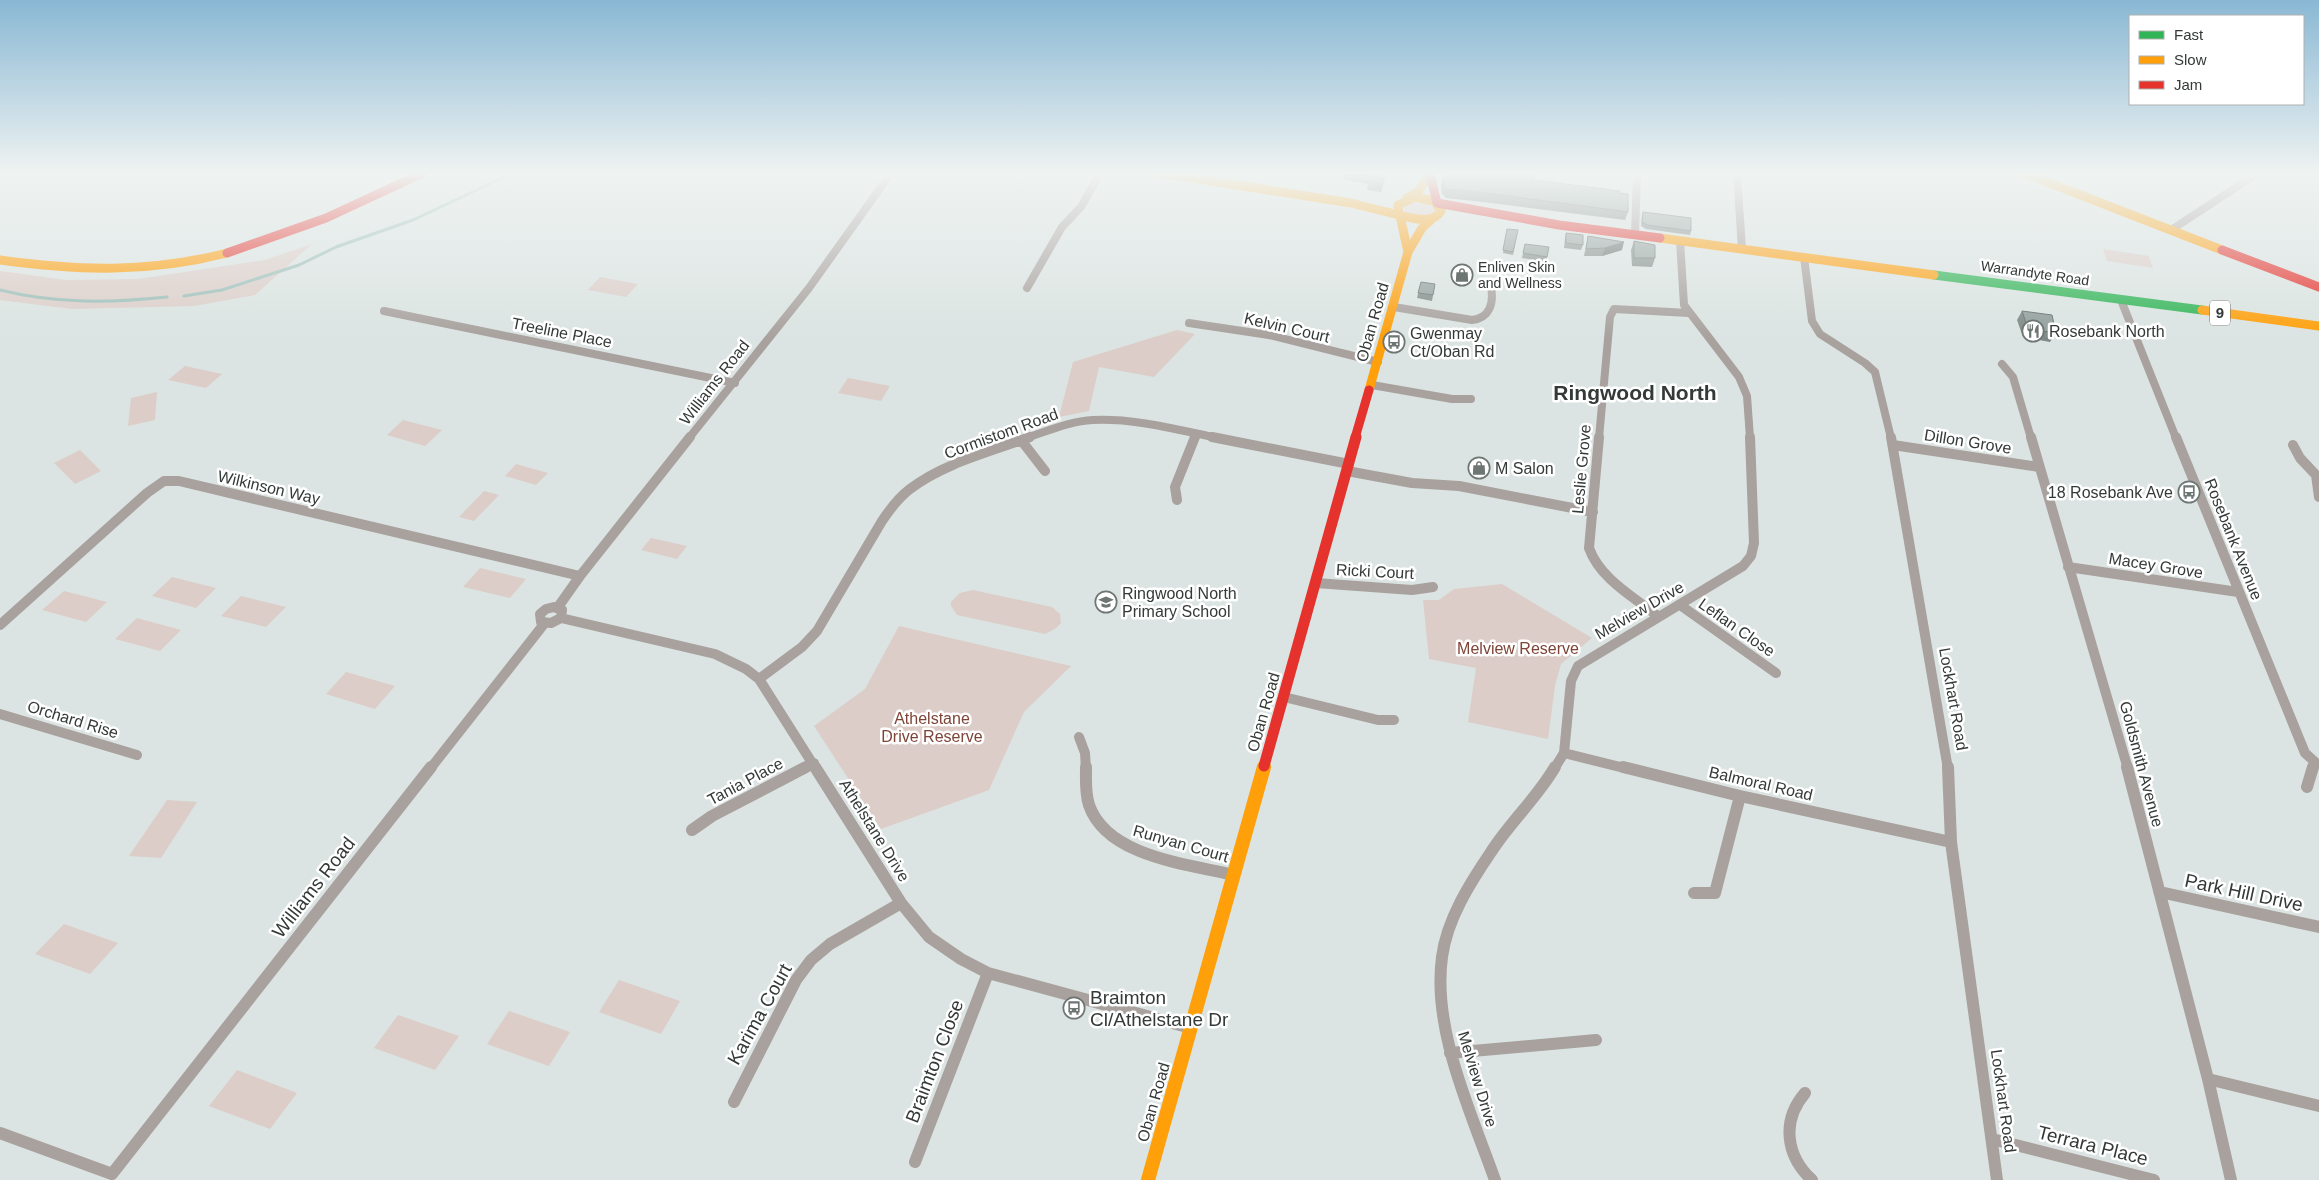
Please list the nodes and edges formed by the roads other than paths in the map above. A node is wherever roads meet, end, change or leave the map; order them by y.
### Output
1 (309, 228) edge
2 (851, 228) edge
3 (1061, 228) edge
4 (1403, 228) edge
5 (1422, 228) edge
6 (1583, 228) edge
7 (1635, 228) edge
8 (1741, 228) edge
9 (2166, 228) edge
10 (2174, 228) edge
11 (2171, 230) junction
12 (1635, 235) junction
13 (1680, 241) junction
14 (1742, 249) junction
15 (1408, 252) junction
16 (1804, 257) junction
17 (0, 260) edge
18 (1491, 287) dead end
19 (2319, 287) edge
20 (1027, 288) dead end
21 (2121, 300) junction
22 (1394, 307) junction
23 (384, 311) dead end
24 (1688, 313) junction
25 (1190, 323) dead end
26 (2319, 326) edge
27 (1378, 362) junction
28 (2002, 364) dead end
29 (735, 383) junction
30 (1372, 385) junction
31 (1471, 399) dead end
32 (1196, 434) junction
33 (1021, 440) junction
34 (1893, 445) junction
35 (2293, 445) dead end
36 (2039, 467) junction
37 (1348, 468) junction
38 (1045, 470) dead end
39 (2318, 475) edge
40 (2319, 497) edge
41 (1177, 500) dead end
42 (1592, 512) junction
43 (2068, 567) junction
44 (580, 576) junction
45 (1316, 582) junction
46 (1433, 587) dead end
47 (2238, 592) junction
48 (1680, 605) junction
49 (558, 607) junction
50 (1659, 616) junction
51 (561, 618) junction
52 (544, 624) junction
53 (0, 625) edge
54 (1776, 673) dead end
55 (759, 679) junction
56 (1284, 697) junction
57 (0, 714) edge
58 (1394, 720) dead end
59 (1079, 737) dead end
60 (1564, 753) junction
61 (137, 755) dead end
62 (814, 763) junction
63 (2317, 763) edge
64 (2307, 787) dead end
65 (1740, 796) junction
66 (692, 830) dead end
67 (1951, 842) junction
68 (1234, 875) junction
69 (1694, 892) dead end
70 (2160, 892) junction
71 (901, 903) junction
72 (2319, 928) edge
73 (988, 973) junction
74 (1191, 1028) junction
75 (1596, 1040) dead end
76 (1450, 1053) junction
77 (2208, 1079) junction
78 (1805, 1092) dead end
79 (734, 1102) dead end
80 (2319, 1106) edge
81 (0, 1133) edge
82 (1992, 1139) junction
83 (915, 1162) dead end
84 (1148, 1180) edge
85 (1495, 1180) edge
86 (1812, 1180) edge
87 (1997, 1180) edge
88 (2154, 1180) edge
89 (2231, 1180) edge

1 - 17 main road
2 - 29 street, Williams Road
3 - 20 street
4 - 15 main road, Oban Road
5 - 15 main road, Oban Road
6 - 12 main road, Warrandyte Road / 9
7 - 12 street
8 - 14 street
9 - 11 main road
10 - 11 street
11 - 19 main road
12 - 13 main road, Warrandyte Road / 9
13 - 14 main road, Warrandyte Road / 9
13 - 24 street, Melview Drive
14 - 16 main road, Warrandyte Road / 9
15 - 22 main road, Oban Road
16 - 21 main road, Warrandyte Road / 9
16 - 34 street, Lockhart Road
18 - 22 street
21 - 26 main road, Warrandyte Road / 9
21 - 47 street, Rosebank Avenue
22 - 27 main road, Oban Road
23 - 29 street, Treeline Place
24 - 42 street, Leslie Grove
24 - 48 street, Melview Drive
25 - 27 street, Kelvin Court
27 - 30 main road, Oban Road
28 - 36 street, Goldsmith Avenue
29 - 44 street, Williams Road
30 - 31 street
30 - 37 main road, Oban Road
32 - 33 street, Cormistom Road
32 - 37 street, Cormistom Road
32 - 41 street
33 - 38 street
33 - 55 street, Cormistom Road
34 - 36 street, Dillon Grove
34 - 67 street, Lockhart Road
35 - 39 street
36 - 43 street, Goldsmith Avenue
37 - 42 street, Cormistom Road
37 - 45 main road, Oban Road
39 - 40 street
42 - 50 street, Leslie Grove
43 - 47 street, Macey Grove
43 - 70 street, Goldsmith Avenue
44 - 49 street, Williams Road
44 - 53 street, Wilkinson Way
45 - 46 street, Ricki Court
45 - 56 main road, Oban Road
47 - 63 street, Rosebank Avenue
48 - 50 street, Melview Drive
48 - 54 street, Leflan Close
49 - 51 street
49 - 52 street
50 - 60 street, Melview Drive
51 - 52 street
51 - 55 street, Athelstane Drive
52 - 81 street, Williams Road
55 - 62 street, Athelstane Drive
56 - 58 street
56 - 68 main road, Oban Road
57 - 61 street, Orchard Rise
59 - 68 street, Runyan Court
60 - 65 street, Balmoral Road
60 - 76 street, Melview Drive
62 - 66 street, Tania Place
62 - 71 street, Athelstane Drive
63 - 64 street, Rosebank Avenue
65 - 67 street, Balmoral Road
65 - 69 street
67 - 82 street, Lockhart Road
68 - 74 main road, Oban Road
70 - 72 street, Park Hill Drive
70 - 77 street, Goldsmith Avenue
71 - 73 street, Athelstane Drive
71 - 79 street, Karima Court
73 - 74 street, Athelstane Drive
73 - 83 street, Braimton Close
74 - 84 main road, Oban Road
75 - 76 street
76 - 85 street, Melview Drive
77 - 80 street
77 - 89 street, Goldsmith Avenue
78 - 86 street
82 - 87 street, Lockhart Road
82 - 88 street, Terrara Place

